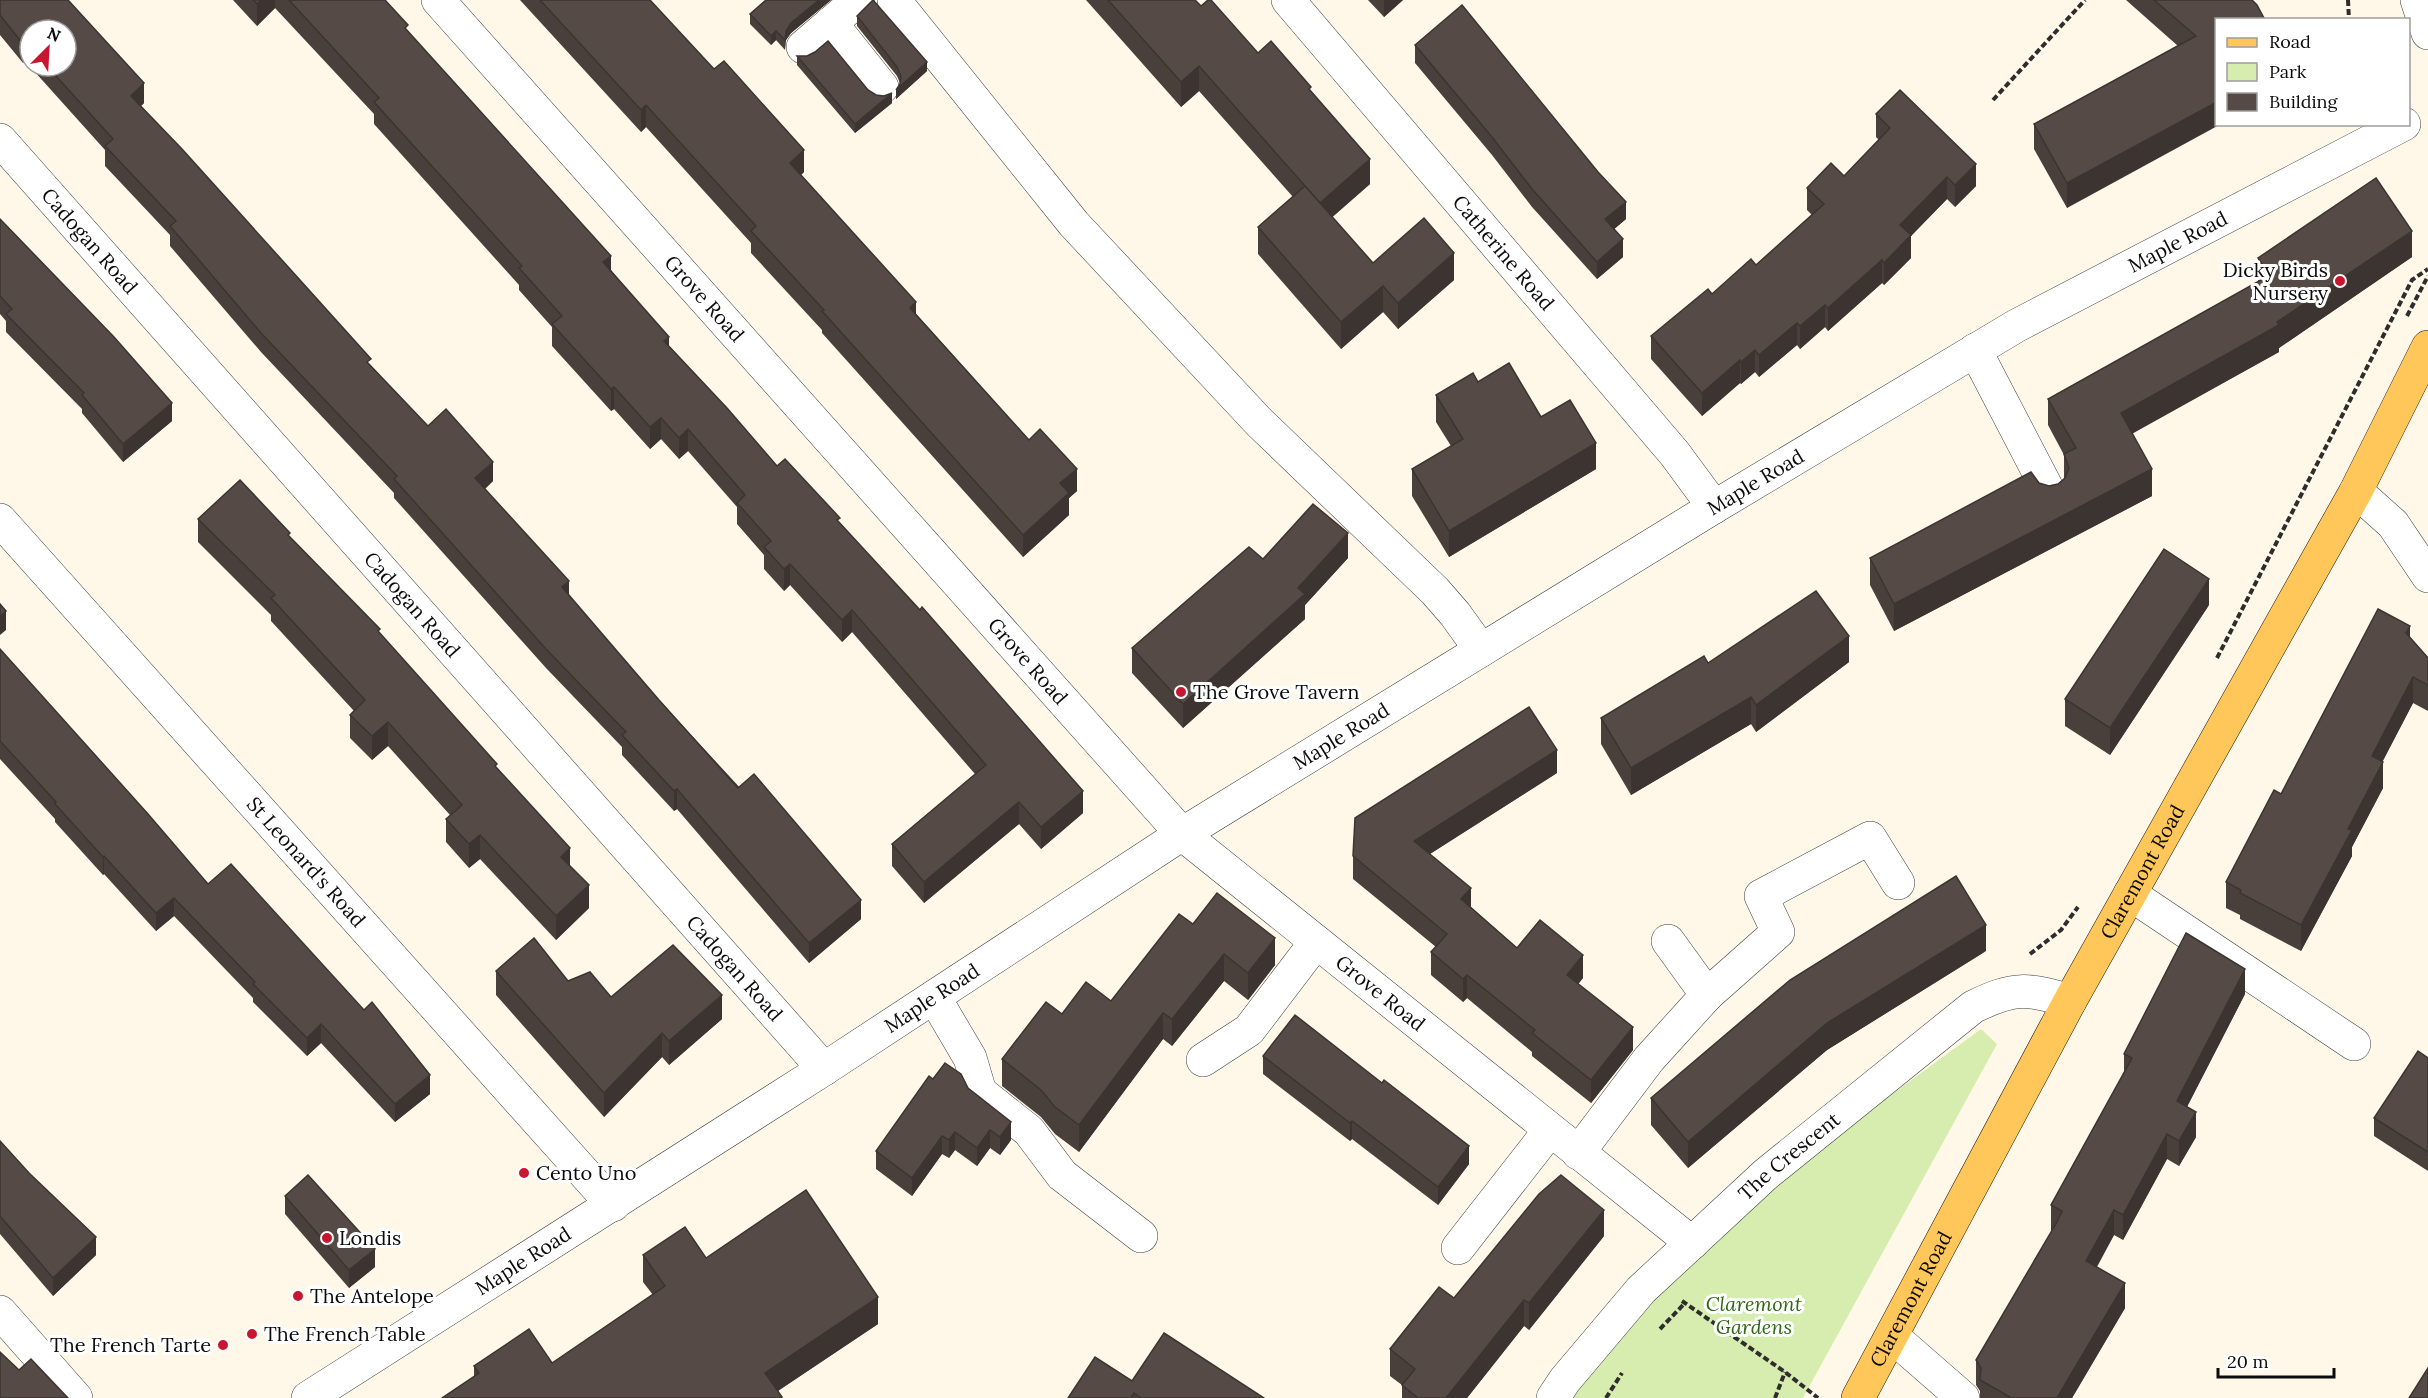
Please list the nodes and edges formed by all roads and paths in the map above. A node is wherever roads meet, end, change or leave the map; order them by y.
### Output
1 (438, 0) edge
2 (858, 0) edge
3 (894, 0) edge
4 (1288, 0) edge
5 (2085, 0) edge
6 (2348, 0) edge
7 (2417, 0) edge
8 (2349, 18) edge
9 (831, 23) junction
10 (2428, 33) edge
11 (803, 47) dead end
12 (882, 87) dead end
13 (1993, 100) dead end
14 (2428, 112) edge
15 (2410, 121) edge
16 (2400, 126) edge
17 (0, 140) edge
18 (2428, 269) edge
19 (2428, 347) edge
20 (1975, 350) junction
21 (2356, 491) junction
22 (2050, 494) edge
23 (1714, 507) junction
24 (0, 520) edge
25 (2428, 576) edge
26 (1481, 650) junction
27 (2216, 661) dead end
28 (1182, 834) junction
29 (1898, 884) dead end
30 (2130, 894) junction
31 (2081, 903) dead end
32 (1668, 940) dead end
33 (1316, 942) junction
34 (2026, 957) dead end
35 (1707, 995) junction
36 (934, 997) junction
37 (2070, 1001) junction
38 (2354, 1044) dead end
39 (1203, 1060) dead end
40 (824, 1070) junction
41 (1550, 1130) junction
42 (1578, 1153) junction
43 (613, 1205) junction
44 (1141, 1236) dead end
45 (1692, 1243) junction
46 (1458, 1248) dead end
47 (1658, 1274) junction
48 (0, 1312) edge
49 (1892, 1336) junction
50 (1785, 1372) junction
51 (76, 1398) edge
52 (309, 1398) edge
53 (1553, 1398) edge
54 (1775, 1398) edge
55 (1818, 1398) edge
56 (1858, 1398) edge
57 (1963, 1398) edge

1 - 28 street, Grove Road
2 - 9 street
3 - 26 street
4 - 23 street, Catherine Road
5 - 13 path
6 - 8 path
7 - 10 street
9 - 11 street
9 - 12 street
14 - 15 street
16 - 20 street, Maple Road
17 - 40 street, Cadogan Road
18 - 27 path
19 - 21 main road, Claremont Road
20 - 22 street
20 - 23 street, Maple Road
21 - 25 street
21 - 30 main road, Claremont Road
23 - 26 street, Maple Road
24 - 43 street, St Leonard's Road
26 - 28 street, Maple Road
28 - 33 street, Grove Road
28 - 36 street, Maple Road
29 - 35 street
30 - 37 main road, Claremont Road
30 - 38 street
31 - 34 path
32 - 35 street
33 - 39 street
33 - 41 street, Grove Road
35 - 42 street
36 - 40 street, Maple Road
36 - 44 street
37 - 45 street, The Crescent
37 - 49 main road, Claremont Road
40 - 43 street, Maple Road
41 - 42 street, Grove Road
41 - 46 street
42 - 45 street, Grove Road
43 - 52 street, Maple Road
45 - 47 street, The Crescent
47 - 50 path
47 - 53 street, The Crescent
48 - 51 street
49 - 56 main road, Claremont Road
49 - 57 street
50 - 54 path
50 - 55 path

